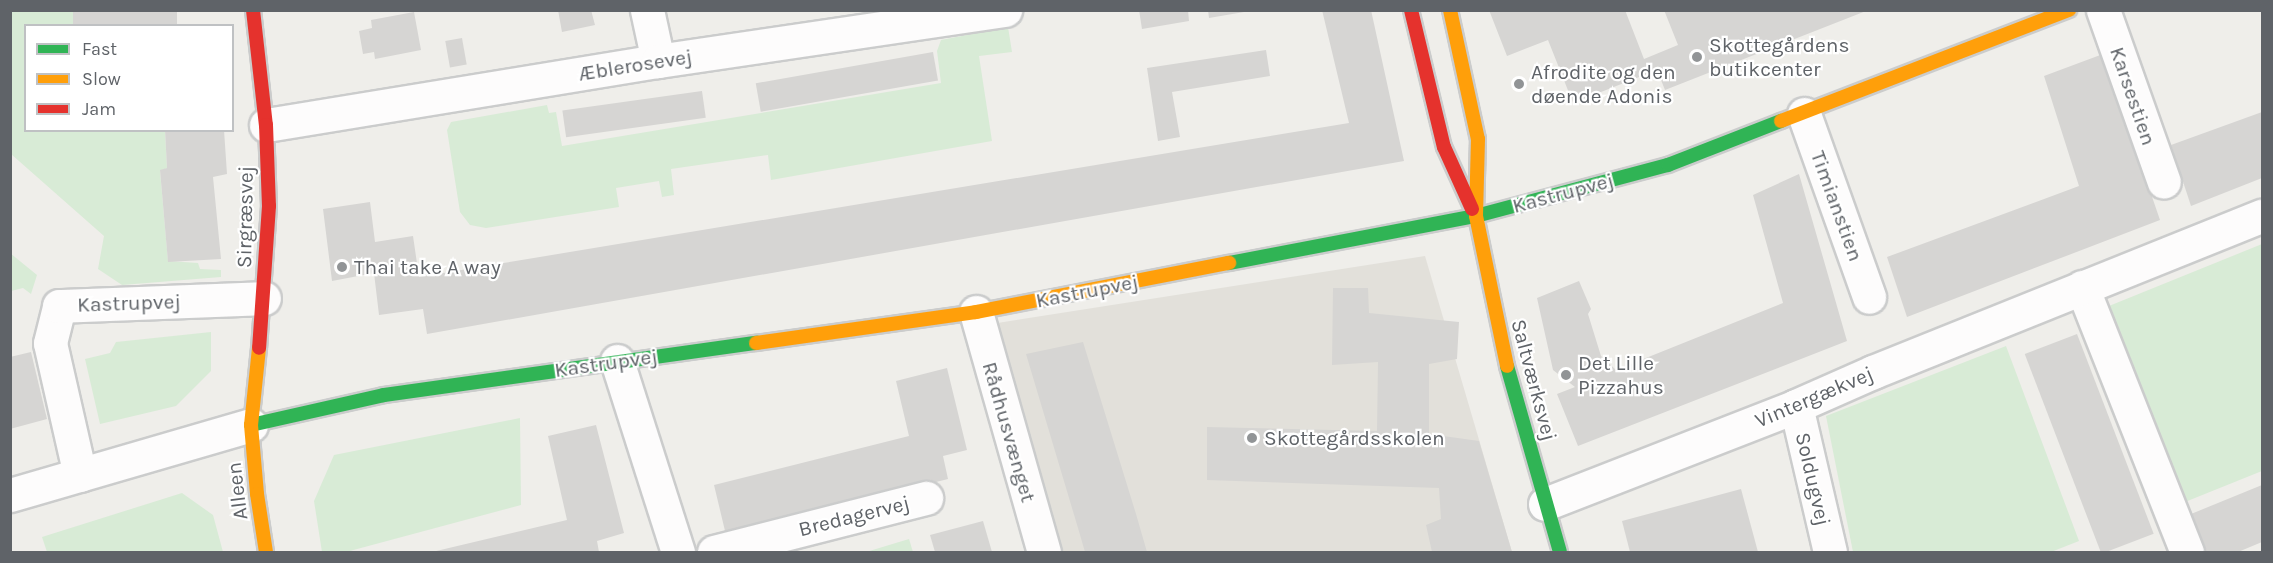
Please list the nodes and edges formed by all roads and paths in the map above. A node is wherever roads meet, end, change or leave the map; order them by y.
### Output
1 (253, 10) edge
2 (647, 10) edge
3 (1005, 10) edge
4 (1411, 10) edge
5 (1450, 10) edge
6 (2069, 10) edge
7 (2103, 10) edge
8 (658, 61) junction
9 (1804, 114) junction
10 (266, 125) junction
11 (2164, 182) dead end
12 (1476, 216) junction
13 (2262, 216) edge
14 (2082, 287) junction
15 (1869, 297) dead end
16 (264, 298) junction
17 (976, 312) junction
18 (617, 362) junction
19 (1796, 406) junction
20 (251, 424) junction
21 (80, 475) junction
22 (10, 495) edge
23 (926, 498) dead end
24 (1545, 504) junction
25 (266, 552) edge
26 (678, 552) edge
27 (714, 552) edge
28 (1044, 552) edge
29 (1560, 552) edge
30 (1830, 552) edge
31 (2187, 552) edge

1 - 10 street, Sirgræsvej
2 - 8 street
3 - 8 street, Æblerosevej
4 - 12 street, Saltværksvej
5 - 12 street, Saltværksvej
6 - 9 street, Kastrupvej
7 - 11 street, Karsestien
8 - 10 street, Æblerosevej
9 - 12 street, Kastrupvej
9 - 15 street, Timianstien
10 - 16 street, Sirgræsvej
12 - 17 street, Kastrupvej
12 - 24 street, Saltværksvej
13 - 14 street, Vintergækvej
14 - 19 street, Vintergækvej
14 - 31 street
16 - 20 street, Sirgræsvej
16 - 21 street, Kastrupvej
17 - 18 street, Kastrupvej
17 - 28 street, Rådhusvænget
18 - 20 street, Kastrupvej
18 - 26 street
19 - 24 street, Vintergækvej
19 - 30 street, Soldugvej
20 - 21 street, Kastrupvej
20 - 25 street, Alleen
21 - 22 street, Kastrupvej
23 - 27 street, Bredagervej
24 - 29 street, Saltværksvej

